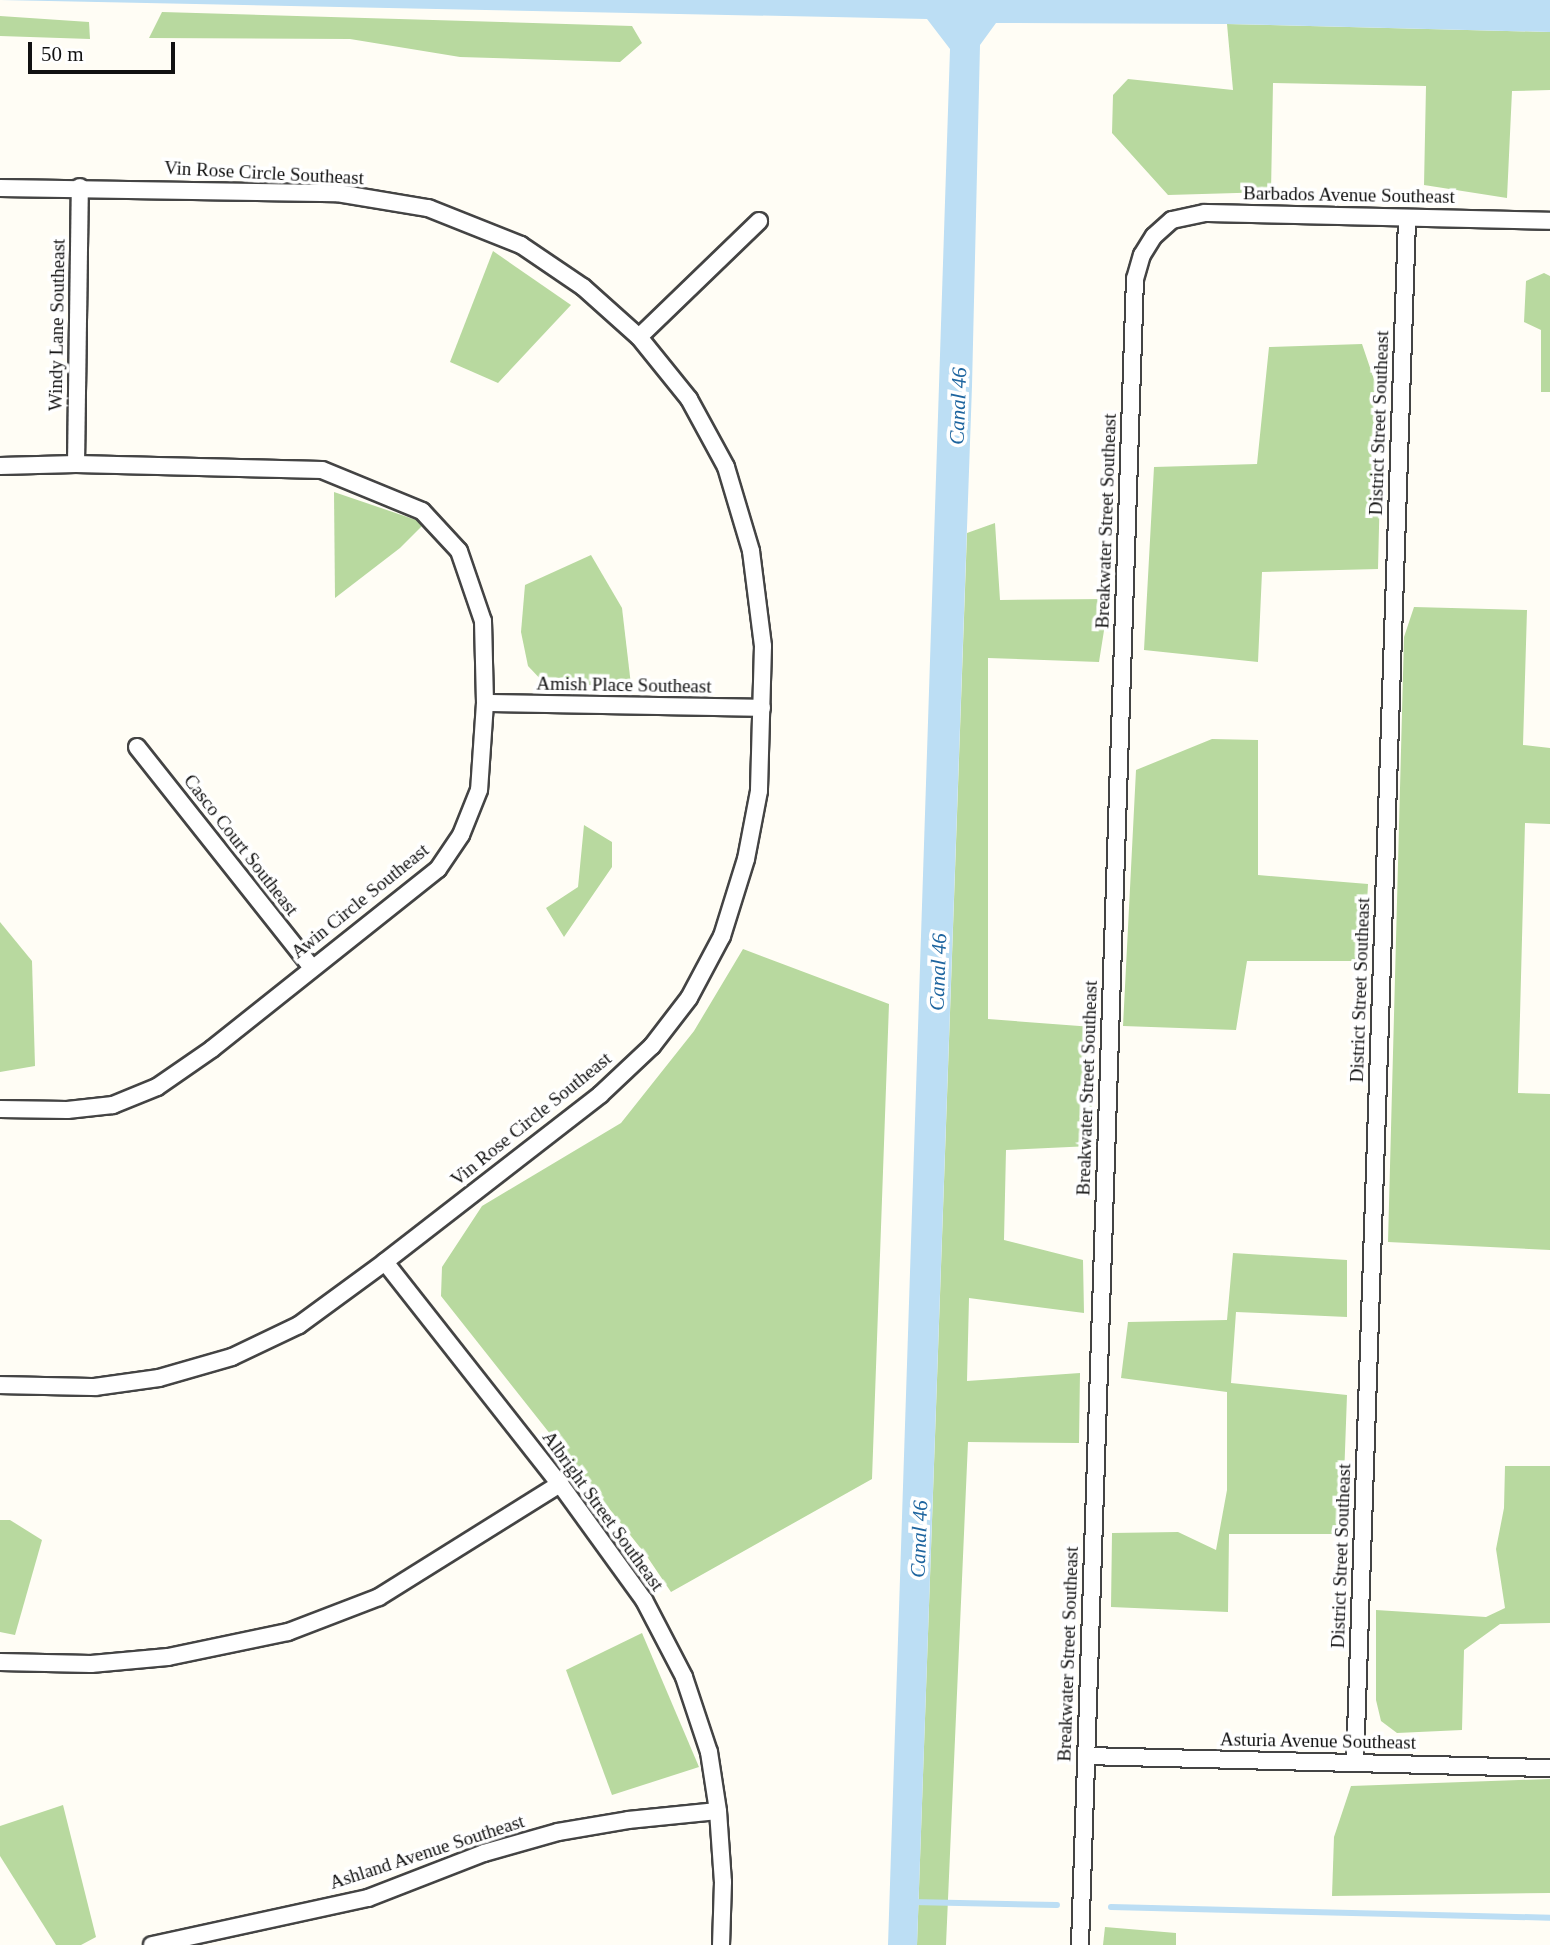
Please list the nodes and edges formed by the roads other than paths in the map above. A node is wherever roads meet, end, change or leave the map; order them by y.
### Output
1 (80, 187) junction
2 (0, 188) edge
3 (1407, 218) junction
4 (759, 221) dead end
5 (1550, 221) edge
6 (1154, 236) joint
7 (639, 337) junction
8 (76, 464) junction
9 (0, 466) edge
10 (485, 703) junction
11 (762, 708) junction
12 (137, 747) dead end
13 (312, 968) junction
14 (0, 1109) edge
15 (385, 1262) junction
16 (0, 1385) edge
17 (560, 1484) junction
18 (0, 1662) edge
19 (1086, 1756) junction
20 (1355, 1763) junction
21 (1550, 1768) edge
22 (719, 1811) junction
23 (152, 1945) edge
24 (721, 1945) edge
25 (1080, 1945) edge

1 - 2 street, Vin Rose Circle Southeast
1 - 7 street, Vin Rose Circle Southeast
1 - 8 street, Windy Lane Southeast
3 - 5 street, Barbados Avenue Southeast
3 - 6 street, Barbados Avenue Southeast
3 - 20 street, District Street Southeast
4 - 7 street
6 - 19 street, Breakwater Street Southeast
7 - 11 street, Vin Rose Circle Southeast
8 - 9 street, Awin Circle Southeast
8 - 10 street, Awin Circle Southeast
10 - 11 street, Amish Place Southeast
10 - 13 street, Awin Circle Southeast
11 - 15 street, Vin Rose Circle Southeast
12 - 13 street, Casco Court Southeast
13 - 14 street, Awin Circle Southeast
15 - 16 street, Vin Rose Circle Southeast
15 - 17 street, Albright Street Southeast
17 - 18 street
17 - 22 street, Albright Street Southeast
19 - 20 street, Asturia Avenue Southeast
19 - 25 street, Breakwater Street Southeast
20 - 21 street, Asturia Avenue Southeast
22 - 23 street, Ashland Avenue Southeast
22 - 24 street, Albright Street Southeast

